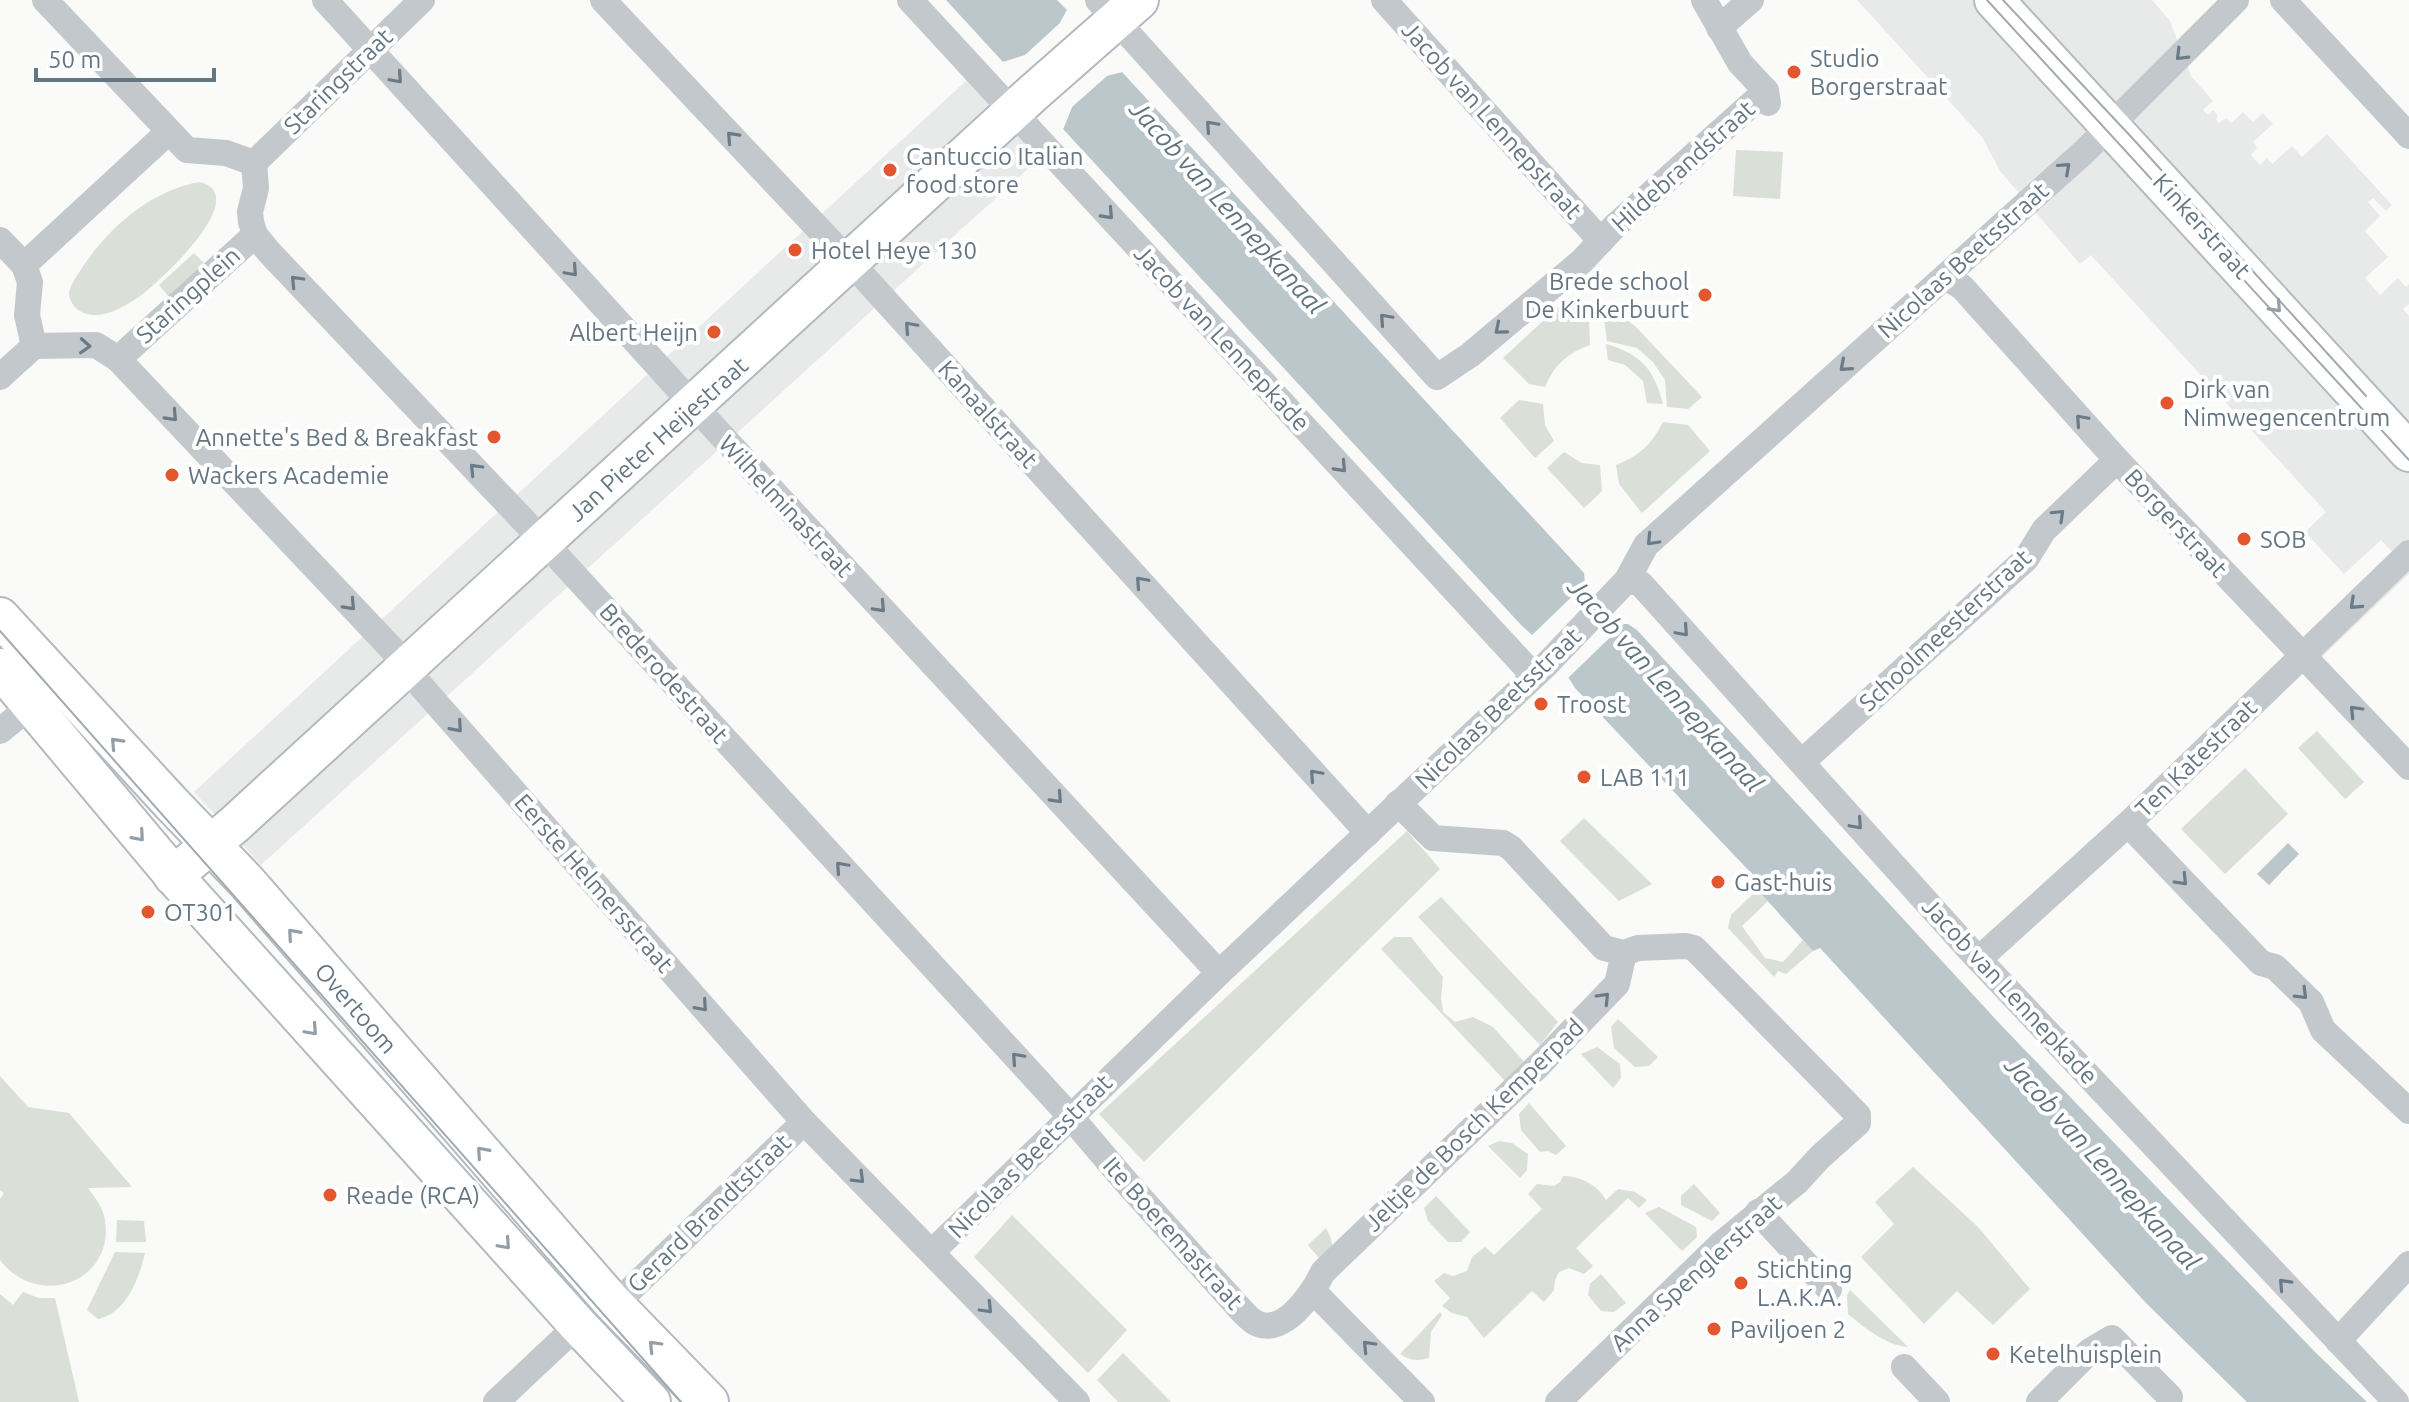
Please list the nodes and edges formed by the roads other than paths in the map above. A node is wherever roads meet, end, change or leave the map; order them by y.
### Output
1 (45, 0) edge
2 (325, 0) edge
3 (422, 0) edge
4 (603, 0) edge
5 (910, 0) edge
6 (1384, 0) edge
7 (1704, 0) edge
8 (1751, 0) edge
9 (1994, 0) edge
10 (2236, 0) edge
11 (2283, 0) edge
12 (1112, 16) edge
13 (1719, 28) junction
14 (370, 49) junction
15 (1023, 103) junction
16 (2110, 125) junction
17 (165, 130) junction
18 (2409, 136) edge
19 (254, 163) junction
20 (255, 235) junction
21 (0, 240) edge
22 (1601, 241) junction
23 (851, 262) junction
24 (24, 265) junction
25 (1946, 278) junction
26 (34, 346) junction
27 (118, 359) junction
28 (0, 377) edge
29 (694, 406) junction
30 (2409, 452) edge
31 (2117, 460) junction
32 (545, 543) junction
33 (2409, 553) edge
34 (1621, 587) junction
35 (0, 617) edge
36 (2301, 655) junction
37 (406, 667) junction
38 (0, 668) edge
39 (1540, 670) junction
40 (32, 705) junction
41 (0, 731) edge
42 (1802, 762) junction
43 (2409, 767) edge
44 (1398, 803) junction
45 (2128, 824) junction
46 (1368, 833) junction
47 (211, 844) junction
48 (173, 876) junction
49 (1624, 953) junction
50 (1979, 959) junction
51 (1219, 973) junction
52 (2409, 1111) edge
53 (1070, 1116) junction
54 (804, 1122) junction
55 (1758, 1212) junction
56 (932, 1252) junction
57 (2409, 1264) edge
58 (1829, 1289) dead end
59 (1314, 1292) junction
60 (611, 1301) junction
61 (578, 1325) junction
62 (2338, 1341) junction
63 (1904, 1367) dead end
64 (2170, 1397) dead end
65 (496, 1402) edge
66 (651, 1402) edge
67 (709, 1402) edge
68 (1077, 1402) edge
69 (1422, 1402) edge
70 (1558, 1402) edge
71 (1937, 1402) edge
72 (2039, 1402) edge
73 (2396, 1402) edge

1 - 17 street
2 - 14 street, Wilhelminastraat
3 - 14 street, Staringstraat
23 -> 4 street, Kanaalstraat
5 - 15 street, Jacob van Lennepkade
6 - 22 street, Jacob van Lennepstraat
7 - 13 street
8 - 13 street
9 - 16 main road, Kinkerstraat
10 -> 16 street, Nicolaas Beetsstraat
11 - 18 street
12 - 15 main road, Jan Pieter Heijestraat
22 -> 12 street, Hildebrandstraat
13 - 22 street, Hildebrandstraat
14 - 19 street, Staringstraat
14 -> 29 street, Wilhelminastraat
15 - 23 main road, Jan Pieter Heijestraat
15 -> 39 street, Jacob van Lennepkade
25 -> 16 street, Nicolaas Beetsstraat
16 -> 30 main road, Kinkerstraat
17 - 19 street
17 - 24 street
19 - 20 street, Staringplein
20 - 27 street, Staringplein
32 -> 20 street, Brederodestraat
21 - 24 street
23 - 29 main road, Jan Pieter Heijestraat
46 -> 23 street, Kanaalstraat
24 - 26 street
31 -> 25 street, Borgerstraat
25 -> 34 street, Nicolaas Beetsstraat
26 -> 27 street, Staringplein
26 - 28 street
27 -> 37 street, Eerste Helmersstraat
29 - 32 main road, Jan Pieter Heijestraat
29 -> 51 street, Wilhelminastraat
31 - 36 street, Borgerstraat
42 -> 31 street, Schoolmeesterstraat
32 - 37 main road, Jan Pieter Heijestraat
53 -> 32 street, Brederodestraat
33 -> 36 street, Ten Katestraat
34 - 39 street, Nicolaas Beetsstraat
34 -> 42 street, Jacob van Lennepkade
47 -> 35 main road, Overtoom
43 -> 36 street, Borgerstraat
36 - 45 street, Ten Katestraat
37 - 47 main road, Jan Pieter Heijestraat
37 -> 54 street, Eerste Helmersstraat
38 - 40 main road, Overtoom
39 - 44 street, Nicolaas Beetsstraat
40 - 41 street
40 -> 48 main road, Overtoom
42 -> 50 street, Jacob van Lennepkade
44 - 46 street, Nicolaas Beetsstraat
44 - 49 street
45 - 50 street, Ten Katestraat
45 -> 52 street
46 - 51 street, Nicolaas Beetsstraat
47 - 48 main road, Jan Pieter Heijestraat
60 -> 47 main road, Overtoom
48 -> 61 main road, Overtoom
49 - 55 street, Anna Spenglerstraat
59 -> 49 street, Jeltje de Bosch Kemperpad
62 -> 50 street, Jacob van Lennepkade
51 - 53 street, Nicolaas Beetsstraat
53 - 56 street, Nicolaas Beetsstraat
53 - 59 street, Ite Boeremastraat
54 -> 56 street, Eerste Helmersstraat
54 - 60 street, Gerard Brandtstraat
55 - 58 street
55 - 70 street, Anna Spenglerstraat
56 -> 68 street, Eerste Helmersstraat
57 - 62 street
69 -> 59 street
67 -> 60 main road, Overtoom
61 - 65 street
61 - 66 main road, Overtoom
62 - 73 street, Jacob van Lennepkade
63 - 71 street
64 - 72 street

